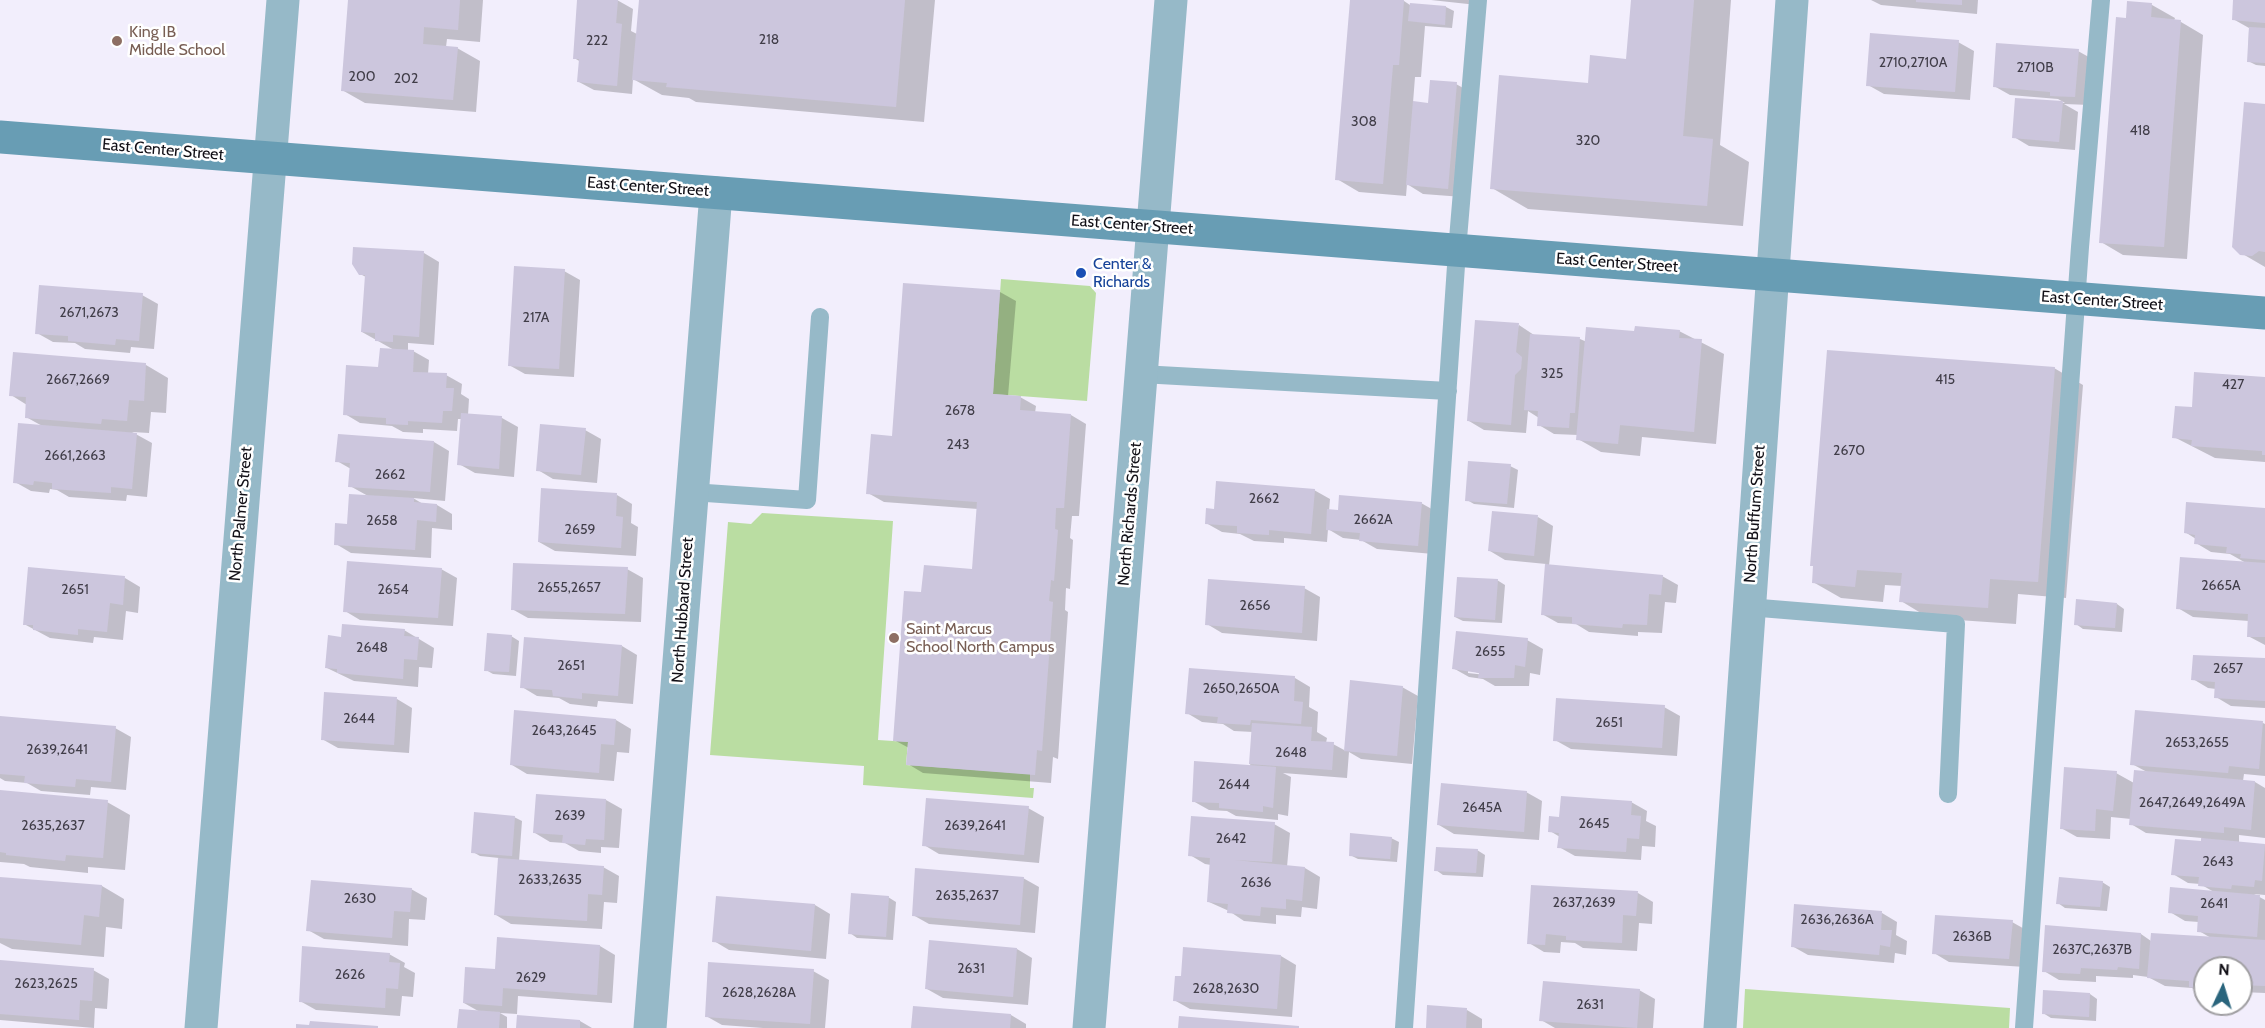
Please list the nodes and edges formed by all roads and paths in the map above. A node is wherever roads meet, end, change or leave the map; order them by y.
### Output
1 (283, 0) edge
2 (1171, 0) edge
3 (1478, 0) edge
4 (1792, 0) edge
5 (2101, 0) edge
6 (0, 137) edge
7 (270, 159) junction
8 (716, 192) junction
9 (1153, 227) junction
10 (1457, 250) junction
11 (1771, 274) junction
12 (2077, 299) junction
13 (2265, 313) edge
14 (820, 317) dead end
15 (1142, 374) junction
16 (1448, 391) junction
17 (692, 492) junction
18 (1748, 607) junction
19 (1948, 794) dead end
20 (201, 1028) edge
21 (650, 1028) edge
22 (1089, 1028) edge
23 (1404, 1028) edge
24 (1720, 1028) edge
25 (2024, 1028) edge

1 - 7 street, North Palmer Street
2 - 9 street, North Richards Street
3 - 10 lane
4 - 11 street, North Buffum Street
5 - 12 lane
6 - 7 street, East Center Street
7 - 8 street, East Center Street
7 - 20 street, North Palmer Street
8 - 9 street, East Center Street
8 - 17 street, North Hubbard Street
9 - 10 street, East Center Street
9 - 15 street, North Richards Street
10 - 11 street, East Center Street
10 - 16 lane
11 - 12 street, East Center Street
11 - 18 street, North Buffum Street
12 - 13 street, East Center Street
12 - 25 lane
14 - 17 lane
15 - 16 lane
15 - 22 street, North Richards Street
16 - 23 lane
17 - 21 street, North Hubbard Street
18 - 19 lane
18 - 24 street, North Buffum Street

